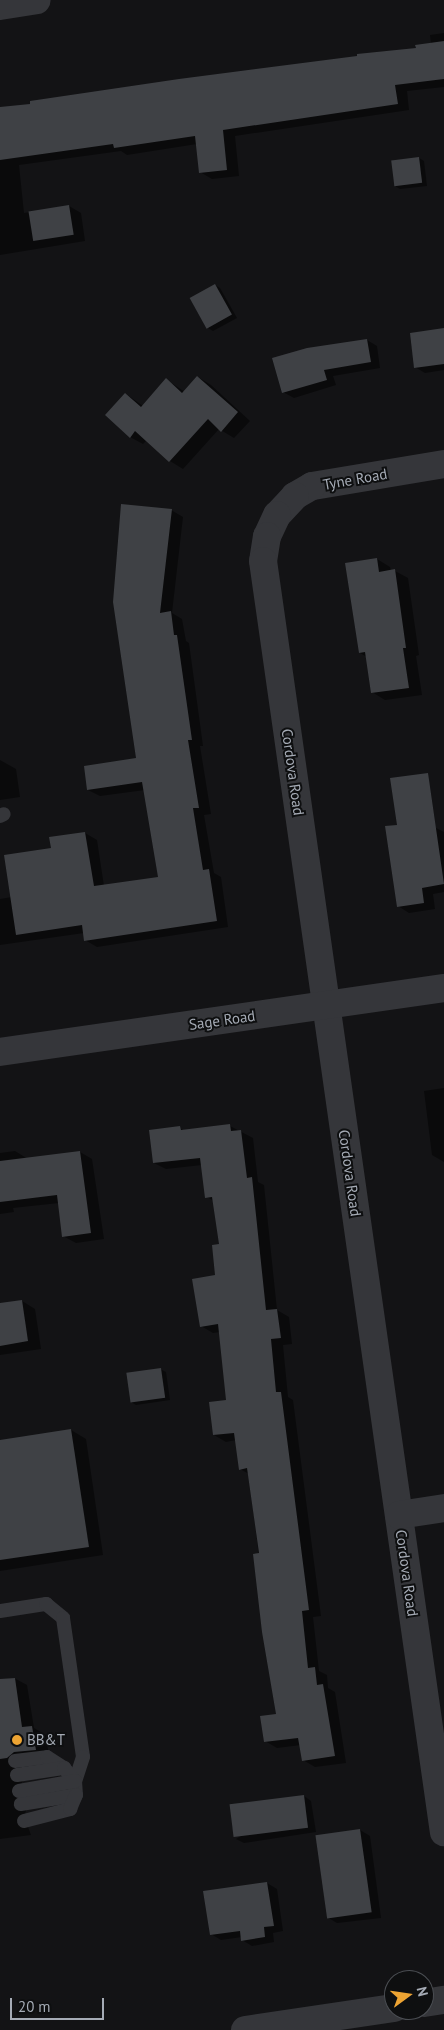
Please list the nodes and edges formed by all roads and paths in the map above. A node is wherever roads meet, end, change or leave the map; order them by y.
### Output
1 (37, 0) edge
2 (0, 6) edge
3 (444, 464) edge
4 (277, 515) joint
5 (444, 988) edge
6 (326, 1005) junction
7 (0, 1052) edge
8 (444, 1508) edge
9 (399, 1515) junction
10 (0, 1611) edge
11 (16, 1768) dead end
12 (75, 1788) junction
13 (20, 1797) dead end
14 (24, 1821) dead end
15 (444, 1832) edge
16 (384, 2010) edge
17 (313, 2025) edge
18 (245, 2030) edge

1 - 2 street
3 - 4 street, Tyne Road
4 - 6 street, Cordova Road
5 - 6 street, Sage Road
6 - 7 street, Sage Road
6 - 9 street, Cordova Road
8 - 9 street
9 - 15 street, Cordova Road
10 - 12 lane
11 - 12 lane
12 - 13 lane
12 - 14 lane
16 - 17 street
17 - 18 street

